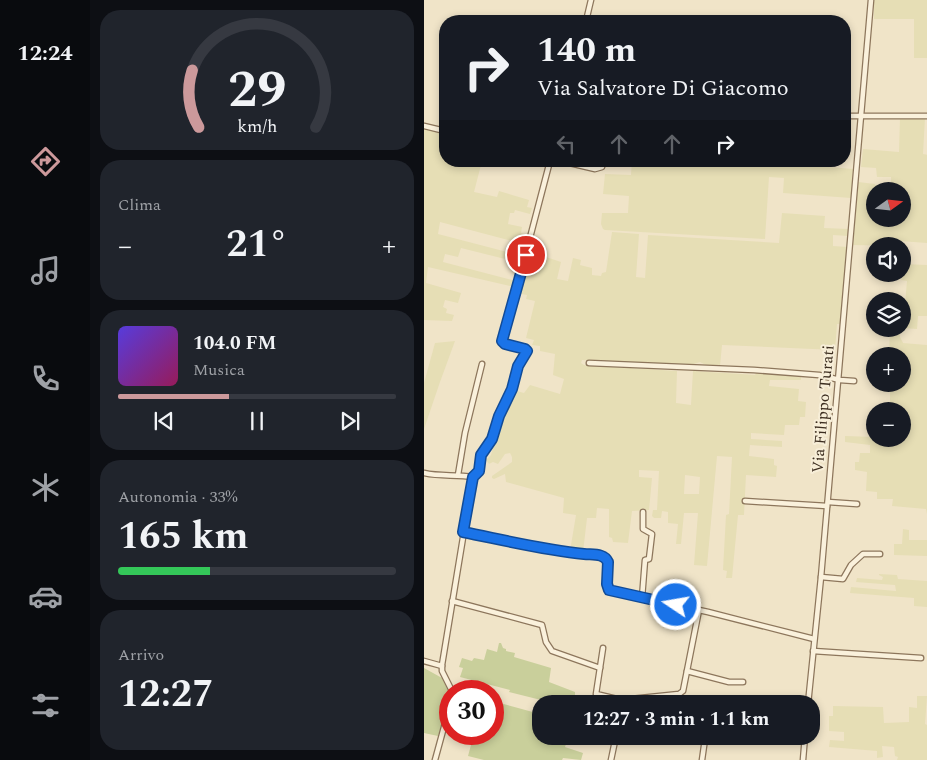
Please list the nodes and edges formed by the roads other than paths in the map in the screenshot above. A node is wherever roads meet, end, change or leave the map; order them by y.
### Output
1 (591, 0) edge
2 (871, 0) edge
3 (587, 15) edge
4 (851, 116) edge
5 (861, 116) junction
6 (927, 116) edge
7 (424, 126) edge
8 (439, 130) edge
9 (548, 167) edge
10 (589, 363) dead end
11 (482, 364) dead end
12 (838, 380) junction
13 (854, 381) dead end
14 (424, 473) edge
15 (458, 475) junction
16 (473, 477) junction
17 (745, 501) dead end
18 (827, 504) junction
19 (857, 504) dead end
20 (643, 512) dead end
21 (463, 532) junction
22 (880, 554) dead end
23 (821, 577) junction
24 (642, 598) junction
25 (452, 601) junction
26 (699, 610) junction
27 (814, 639) junction
28 (603, 648) dead end
29 (813, 651) junction
30 (921, 658) dead end
31 (424, 661) edge
32 (442, 666) junction
33 (600, 668) junction
34 (687, 670) junction
35 (446, 680) edge
36 (743, 682) dead end
37 (599, 695) edge
38 (670, 695) edge
39 (809, 695) edge
40 (439, 745) edge
41 (614, 745) edge
42 (706, 745) edge
43 (804, 745) edge
44 (435, 760) edge
45 (611, 760) edge
46 (702, 760) edge
47 (803, 760) edge

1 - 3 street
2 - 5 street, Via Filippo Turati
4 - 5 street
5 - 6 street
5 - 12 street, Via Filippo Turati
7 - 8 street
9 - 16 street
10 - 12 street
11 - 15 street
12 - 13 street
12 - 18 street, Via Filippo Turati
14 - 15 street
15 - 16 street
16 - 21 street
17 - 18 street
18 - 19 street
18 - 23 street, Via Filippo Turati
20 - 24 street
21 - 24 street
21 - 25 street
22 - 23 street
23 - 27 street, Via Filippo Turati
24 - 26 street
25 - 32 street
25 - 33 street
26 - 27 street
26 - 34 street
27 - 29 street, Via Filippo Turati
28 - 33 street
29 - 30 street
29 - 39 street, Via Filippo Turati
31 - 32 street
32 - 35 street
33 - 37 street
34 - 36 street
34 - 38 street
40 - 44 street
41 - 45 street
42 - 46 street
43 - 47 street

